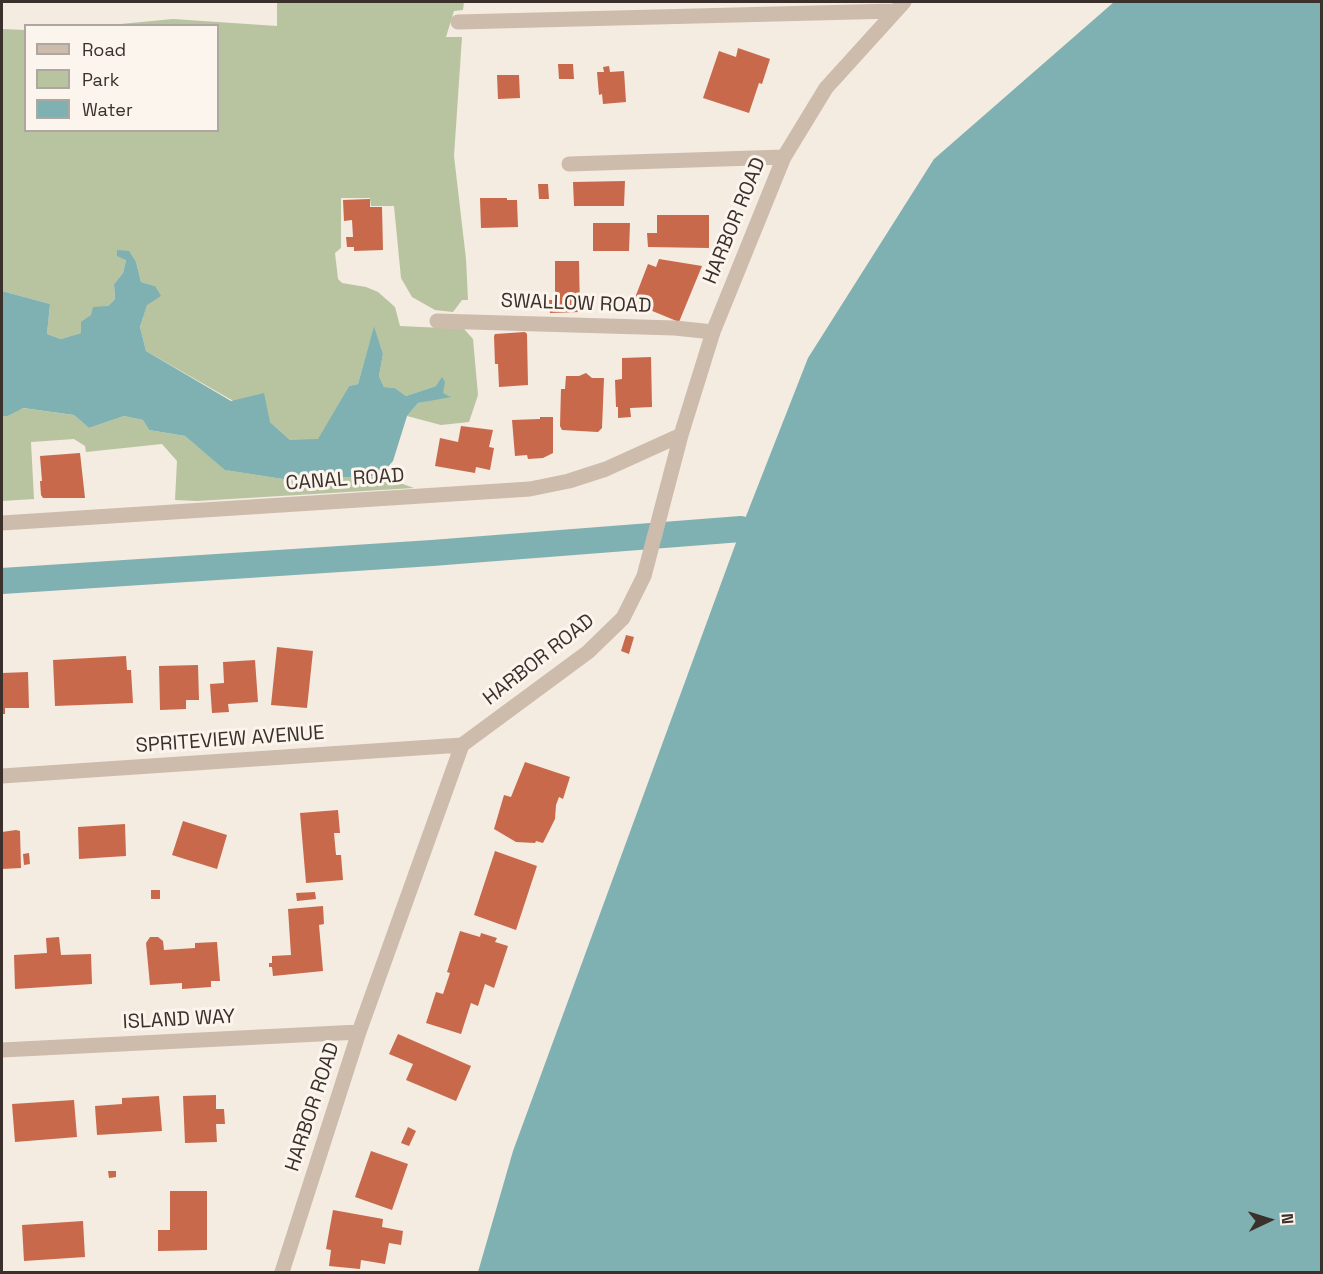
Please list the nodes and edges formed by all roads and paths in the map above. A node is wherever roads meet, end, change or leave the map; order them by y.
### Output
1 (899, 6) edge
2 (458, 22) dead end
3 (784, 157) junction
4 (569, 164) dead end
5 (437, 321) dead end
6 (713, 332) junction
7 (681, 435) junction
8 (2, 523) edge
9 (462, 745) junction
10 (2, 776) edge
11 (359, 1032) junction
12 (2, 1050) edge
13 (282, 1272) edge

1 - 2 street
1 - 3 street, HARBOR ROAD
3 - 4 street
3 - 6 street, HARBOR ROAD
5 - 6 street, SWALLOW ROAD
6 - 7 street, HARBOR ROAD
7 - 8 street, CANAL ROAD
7 - 9 street, HARBOR ROAD
9 - 10 street, SPRITEVIEW AVENUE
9 - 11 street, HARBOR ROAD
11 - 12 street, ISLAND WAY
11 - 13 street, HARBOR ROAD

